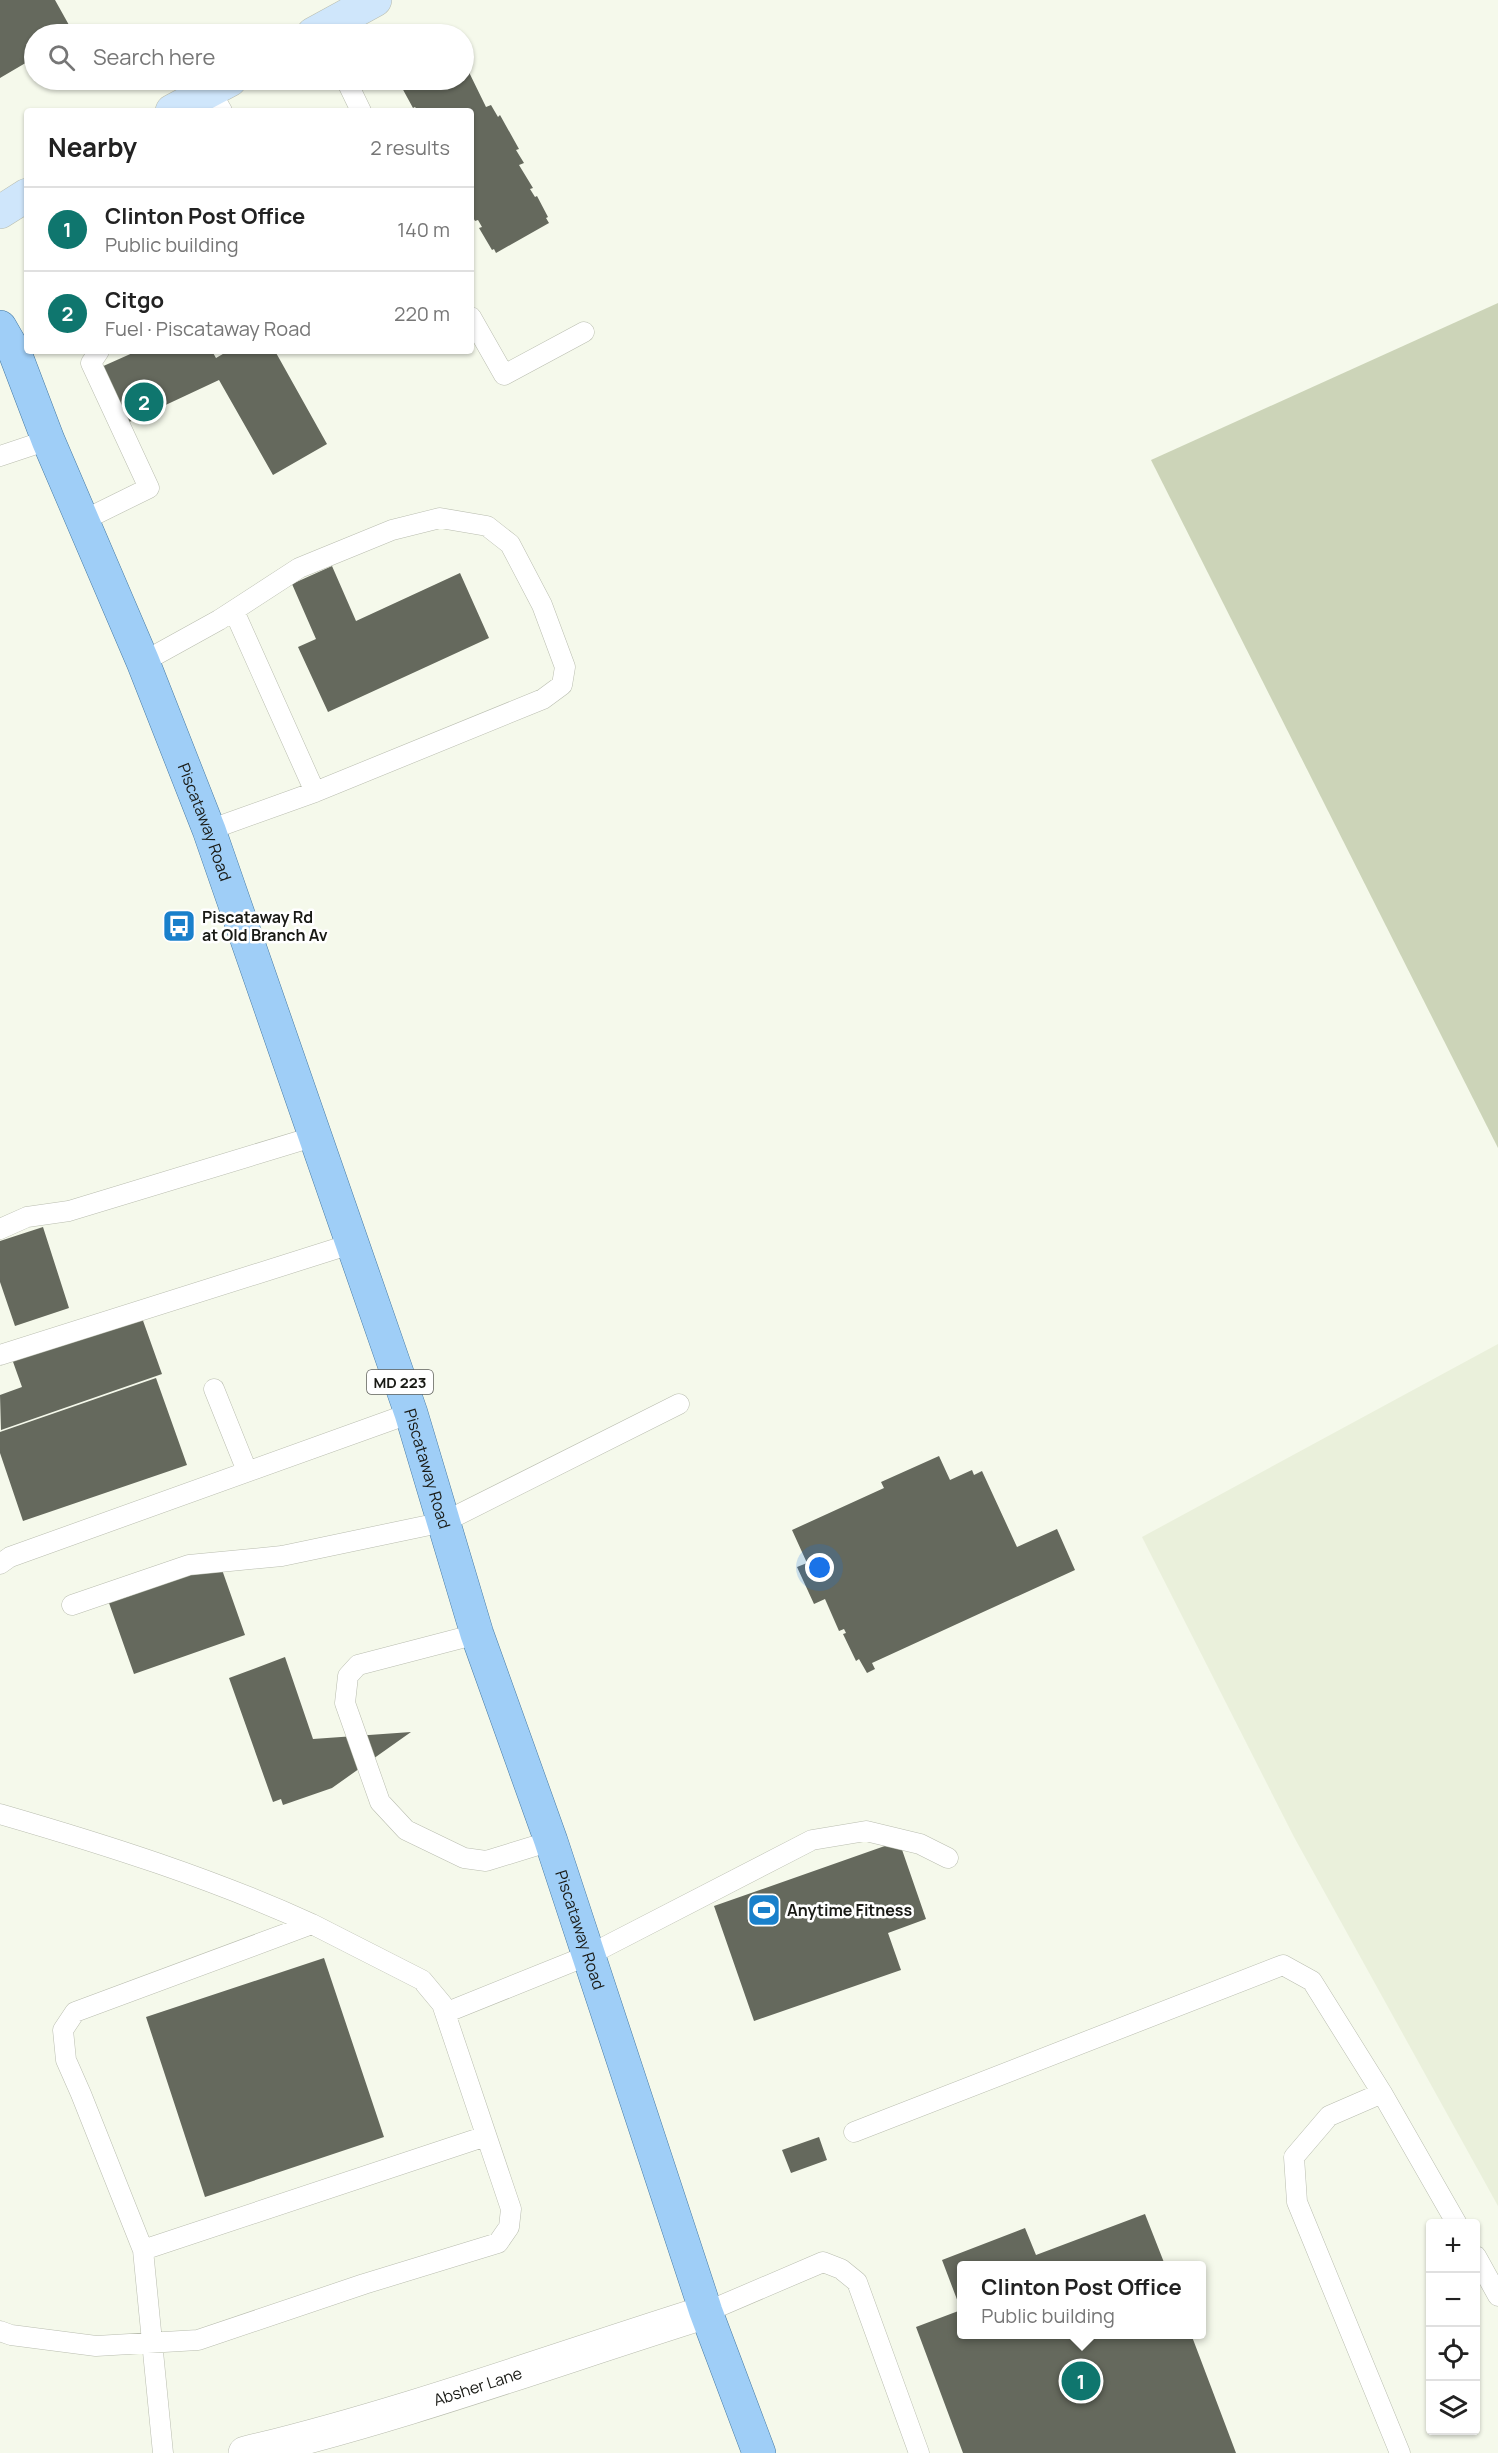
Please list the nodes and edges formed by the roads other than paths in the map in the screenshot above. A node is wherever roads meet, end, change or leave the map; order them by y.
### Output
1 (375, 0) edge
2 (335, 24) edge
3 (351, 90) edge
4 (221, 94) edge
5 (181, 108) edge
6 (360, 108) edge
7 (24, 197) edge
8 (0, 212) edge
9 (474, 322) edge
10 (584, 332) dead end
11 (14, 341) edge
12 (92, 355) edge
13 (48, 440) junction
14 (0, 456) edge
15 (84, 520) junction
16 (234, 611) junction
17 (143, 662) junction
18 (315, 792) junction
19 (209, 830) junction
20 (316, 1136) junction
21 (0, 1229) edge
22 (351, 1244) junction
23 (0, 1355) edge
24 (214, 1389) dead end
25 (679, 1404) dead end
26 (411, 1413) junction
27 (247, 1471) junction
28 (444, 1522) junction
29 (0, 1564) edge
30 (72, 1605) dead end
31 (477, 1634) junction
32 (0, 1814) edge
33 (551, 1841) junction
34 (948, 1858) dead end
35 (312, 1924) junction
36 (590, 1955) junction
37 (445, 2013) junction
38 (1382, 2093) junction
39 (854, 2132) dead end
40 (486, 2136) junction
41 (1454, 2219) edge
42 (143, 2250) junction
43 (1480, 2263) edge
44 (1498, 2296) edge
45 (706, 2312) junction
46 (0, 2331) edge
47 (153, 2342) junction
48 (163, 2453) edge
49 (245, 2453) edge
50 (759, 2453) edge
51 (919, 2453) edge
52 (1400, 2453) edge

1 - 2 main road
3 - 6 lane
4 - 5 main road
7 - 8 main road
9 - 10 lane
11 - 13 main road, Piscataway Road / MD 223
12 - 15 lane
13 - 14 lane
13 - 15 main road, Piscataway Road / MD 223
15 - 17 main road, Piscataway Road / MD 223
16 - 17 lane
16 - 18 lane
16 - 18 lane
17 - 19 main road, Piscataway Road / MD 223
18 - 19 lane
19 - 20 main road, Piscataway Road / MD 223
20 - 21 lane
20 - 22 main road, Piscataway Road / MD 223
22 - 23 lane
22 - 26 main road, Piscataway Road / MD 223
24 - 27 lane
25 - 28 lane
26 - 27 lane
26 - 28 main road, Piscataway Road / MD 223
27 - 29 lane
28 - 30 lane
28 - 31 main road, Piscataway Road / MD 223
31 - 33 main road, Piscataway Road / MD 223
31 - 33 lane
32 - 35 lane
33 - 36 main road, Piscataway Road / MD 223
34 - 36 lane
35 - 37 lane
35 - 42 lane
36 - 37 lane
36 - 45 main road, Piscataway Road / MD 223
37 - 40 lane
38 - 39 lane
38 - 41 lane
38 - 52 lane
40 - 42 lane
40 - 47 lane
42 - 47 lane
43 - 44 lane
45 - 49 street, Absher Lane
45 - 50 main road, Piscataway Road / MD 223
45 - 51 lane
46 - 47 lane
47 - 48 lane

